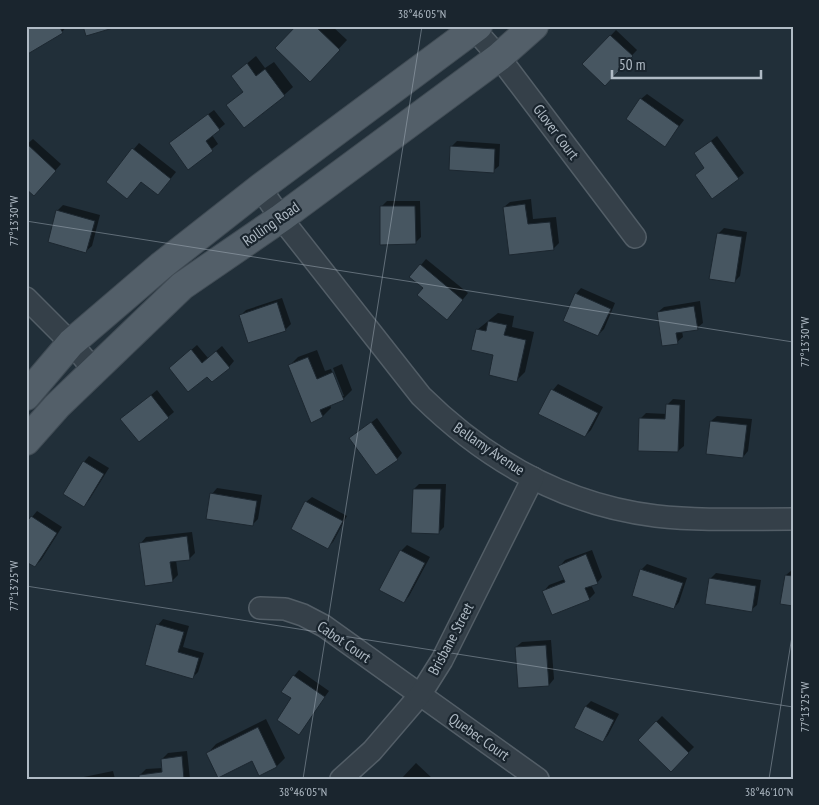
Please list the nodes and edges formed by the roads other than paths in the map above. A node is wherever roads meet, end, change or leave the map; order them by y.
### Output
1 (534, 26) edge
2 (476, 28) edge
3 (499, 57) junction
4 (260, 188) junction
5 (280, 218) junction
6 (635, 237) dead end
7 (26, 298) edge
8 (71, 343) junction
9 (94, 370) junction
10 (26, 396) edge
11 (26, 441) edge
12 (533, 478) junction
13 (793, 519) edge
14 (260, 608) dead end
15 (420, 695) junction
16 (340, 779) edge
17 (538, 779) edge

1 - 3 main road, Rolling Road
2 - 3 street, Glover Court
2 - 4 main road
3 - 5 main road, Rolling Road
3 - 6 street, Glover Court
4 - 5 street, Bellamy Avenue
4 - 8 main road
5 - 9 main road, Rolling Road
5 - 12 street, Bellamy Avenue
7 - 8 street
8 - 9 street
8 - 10 main road
9 - 11 main road, Rolling Road
12 - 13 street, Bellamy Avenue
12 - 15 street, Brisbane Street
14 - 15 street, Cabot Court
15 - 16 street, Brisbane Street
15 - 17 street, Quebec Court

